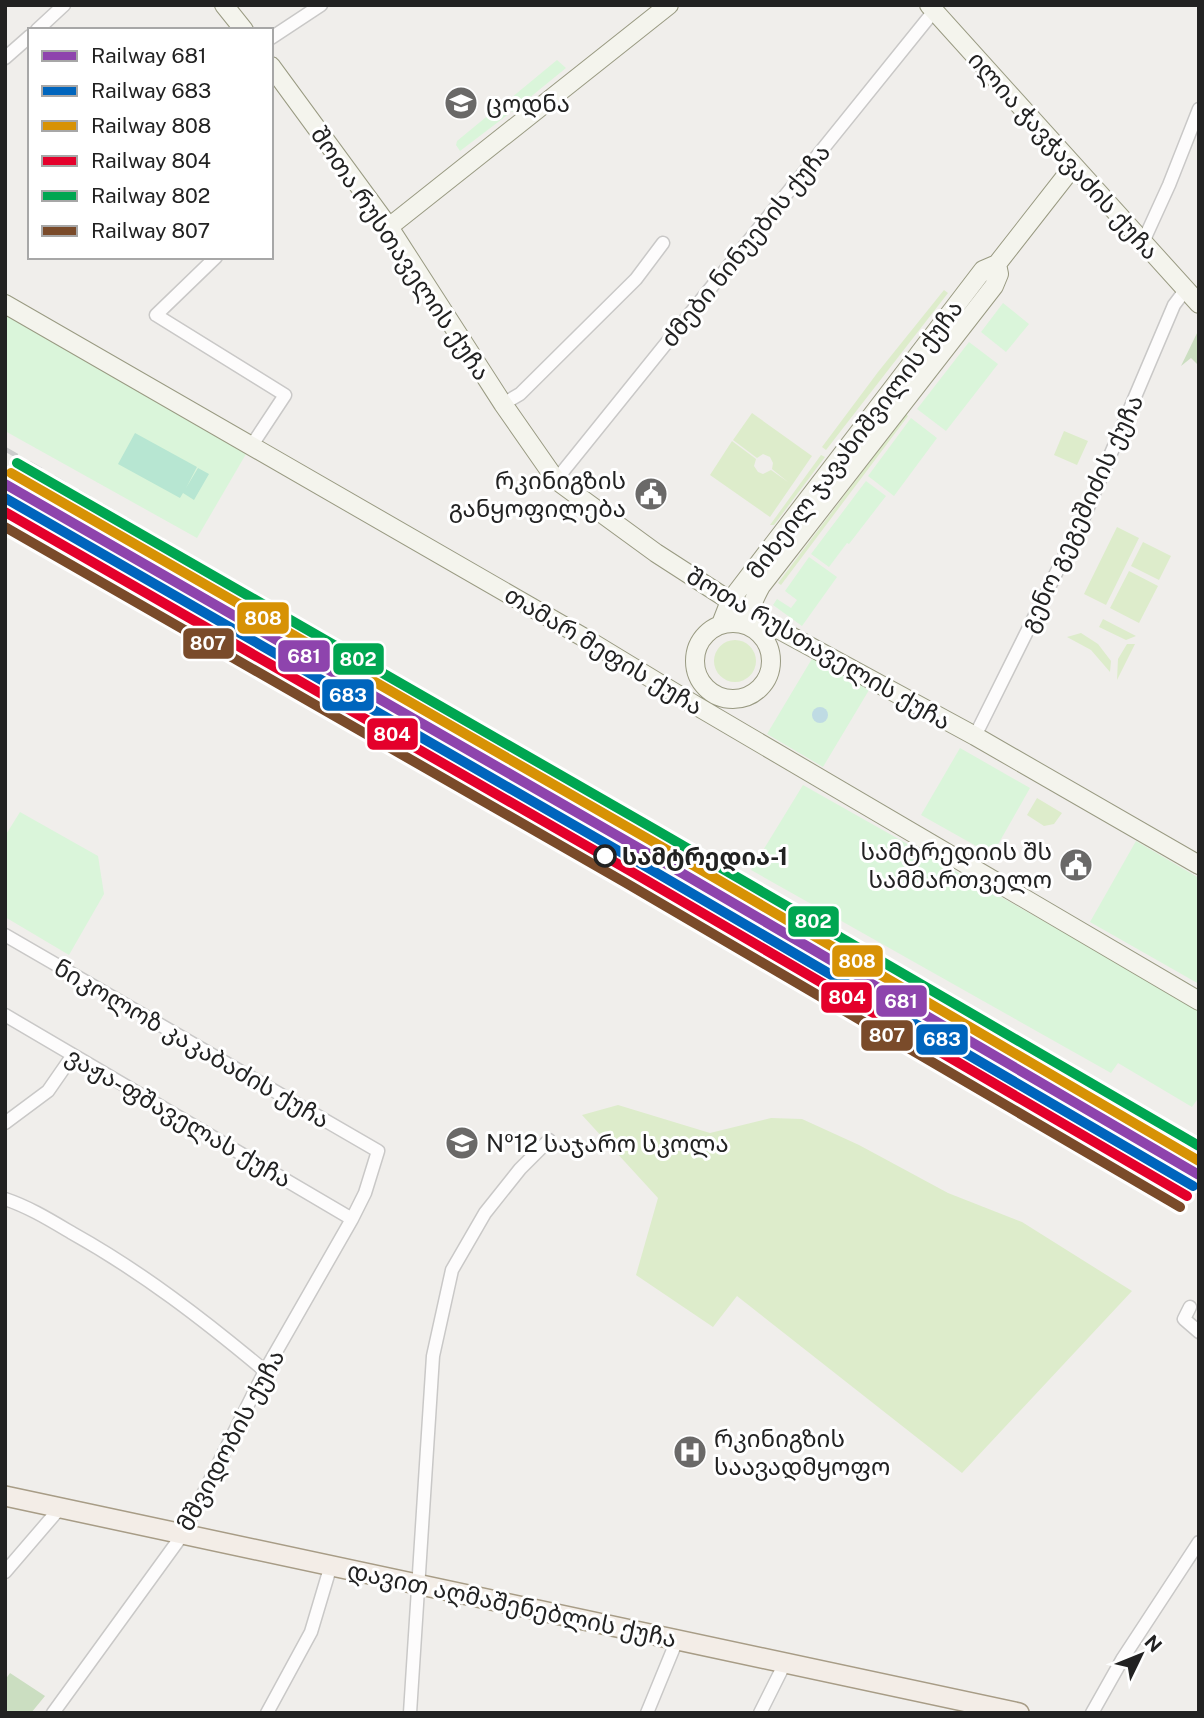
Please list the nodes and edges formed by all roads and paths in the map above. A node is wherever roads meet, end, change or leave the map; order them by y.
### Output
1 (64, 5) edge
2 (224, 5) edge
3 (321, 5) edge
4 (669, 5) edge
5 (932, 8) edge
6 (39, 28) edge
7 (242, 28) edge
8 (273, 37) edge
9 (28, 38) edge
10 (5, 58) edge
11 (273, 69) edge
12 (1199, 109) edge
13 (1072, 164) junction
14 (389, 227) junction
15 (1143, 242) junction
16 (663, 243) dead end
17 (214, 259) edge
18 (997, 264) junction
19 (1186, 289) junction
20 (5, 304) edge
21 (1199, 304) edge
22 (503, 404) junction
23 (252, 445) junction
24 (556, 480) junction
25 (730, 601) junction
26 (752, 615) junction
27 (721, 624) junction
28 (763, 637) junction
29 (698, 678) junction
30 (742, 698) junction
31 (695, 705) junction
32 (716, 716) junction
33 (975, 736) junction
34 (1199, 865) edge
35 (5, 935) edge
36 (1199, 1001) edge
37 (5, 1015) edge
38 (73, 1055) junction
39 (5, 1124) edge
40 (549, 1140) dead end
41 (378, 1151) joint
42 (5, 1199) edge
43 (352, 1219) junction
44 (1190, 1307) dead end
45 (1199, 1332) edge
46 (265, 1371) junction
47 (5, 1496) edge
48 (60, 1508) junction
49 (183, 1534) junction
50 (1199, 1542) edge
51 (331, 1565) junction
52 (5, 1572) edge
53 (418, 1584) junction
54 (677, 1640) junction
55 (785, 1663) junction
56 (53, 1713) edge
57 (267, 1713) edge
58 (411, 1713) edge
59 (647, 1713) edge
60 (760, 1713) edge
61 (1019, 1713) edge
62 (1092, 1713) edge

1 - 6 street
2 - 7 main road
3 - 8 street
4 - 14 main road
5 - 13 main road, ილია ჭავჭავაძის ქუჩა
5 - 24 street, ძმები ნინუების ქუჩა
9 - 10 street
11 - 14 main road, შოთა რუსთაველის ქუჩა
12 - 15 street
13 - 15 main road, ილია ჭავჭავაძის ქუჩა
13 - 18 main road, მიხეილ ჯავახიშვილის ქუჩა
14 - 22 main road, შოთა რუსთაველის ქუჩა
15 - 19 main road, ილია ჭავჭავაძის ქუჩა
16 - 22 street
17 - 23 street
18 - 25 main road, მიხეილ ჯავახიშვილის ქუჩა
18 - 26 main road, მიხეილ ჯავახიშვილის ქუჩა
19 - 21 main road, ილია ჭავჭავაძის ქუჩა
19 - 33 street, გენო გეგეშიძის ქუჩა
20 - 23 main road, თამარ მეფის ქუჩა
22 - 24 main road, შოთა რუსთაველის ქუჩა
23 - 31 main road, თამარ მეფის ქუჩა
24 - 25 main road, შოთა რუსთაველის ქუჩა
25 - 26 main road, შოთა რუსთაველის ქუჩა
25 - 27 main road, მიხეილ ჯავახიშვილის ქუჩა
26 - 28 main road
26 - 33 main road, შოთა რუსთაველის ქუჩა
27 - 28 main road
27 - 29 main road
28 - 30 main road
29 - 30 main road
29 - 31 main road
30 - 32 main road
31 - 32 main road, თამარ მეფის ქუჩა
32 - 36 main road, თამარ მეფის ქუჩა
33 - 34 main road, შოთა რუსთაველის ქუჩა
35 - 41 street, ნიკოლოზ კაკაბაძის ქუჩა
37 - 38 street, ვაჟა-ფშაველას ქუჩა
38 - 39 street
38 - 43 street, ვაჟა-ფშაველას ქუჩა
40 - 53 street
41 - 43 street, მშვიდობის ქუჩა
42 - 46 street
43 - 46 street, მშვიდობის ქუჩა
44 - 45 street
46 - 49 street, მშვიდობის ქუჩა
47 - 48 main road, დავით აღმაშენებლის ქუჩა
48 - 49 main road, დავით აღმაშენებლის ქუჩა
48 - 52 street
49 - 51 main road, დავით აღმაშენებლის ქუჩა
49 - 56 street, მშვიდობის ქუჩა
50 - 62 street
51 - 53 main road, დავით აღმაშენებლის ქუჩა
51 - 57 street
53 - 54 main road, დავით აღმაშენებლის ქუჩა
53 - 58 street
54 - 55 main road, დავით აღმაშენებლის ქუჩა
54 - 59 street
55 - 60 street
55 - 61 main road, დავით აღმაშენებლის ქუჩა

